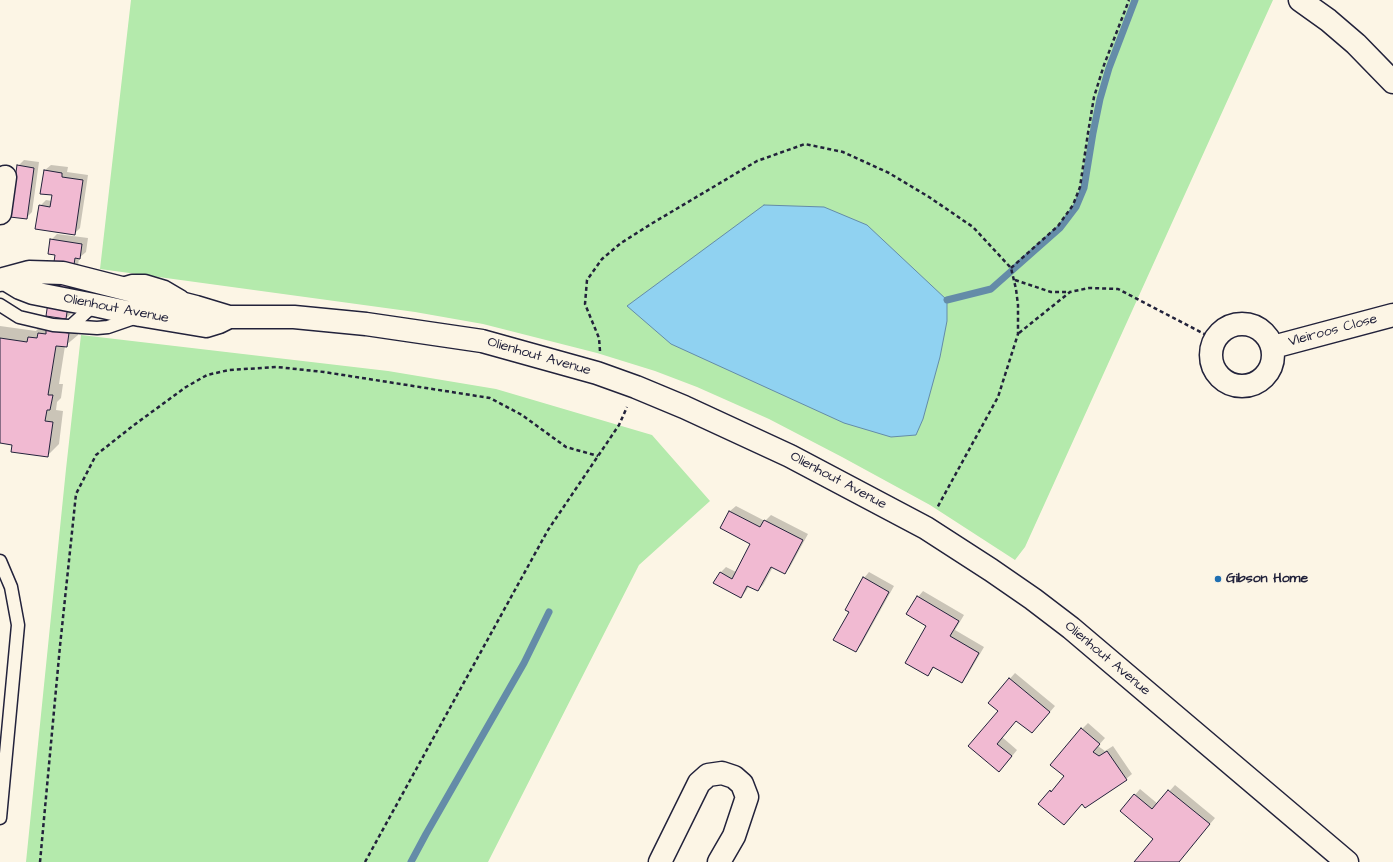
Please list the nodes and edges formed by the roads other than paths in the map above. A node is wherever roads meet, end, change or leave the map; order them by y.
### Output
1 (1300, 0) edge
2 (1393, 82) edge
3 (5, 178) dead end
4 (0, 213) edge
5 (3, 279) edge
6 (116, 286) junction
7 (0, 306) edge
8 (103, 306) junction
9 (140, 315) junction
10 (1393, 315) edge
11 (229, 317) junction
12 (71, 326) junction
13 (1273, 347) junction
14 (0, 561) edge
15 (0, 818) edge
16 (660, 862) edge
17 (719, 862) edge
18 (1347, 862) edge

1 - 2 street
3 - 4 street
5 - 6 street, Olienhout Avenue
5 - 8 street, Olienhout Avenue
6 - 8 street
6 - 11 street, Olienhout Avenue
7 - 12 lane
8 - 9 street, Olienhout Avenue
8 - 12 lane
9 - 11 street, Olienhout Avenue
9 - 12 lane
10 - 13 street, Vleiroos Close
11 - 18 street, Olienhout Avenue
13 - 13 street, Vleiroos Close
14 - 15 lane
16 - 17 street

